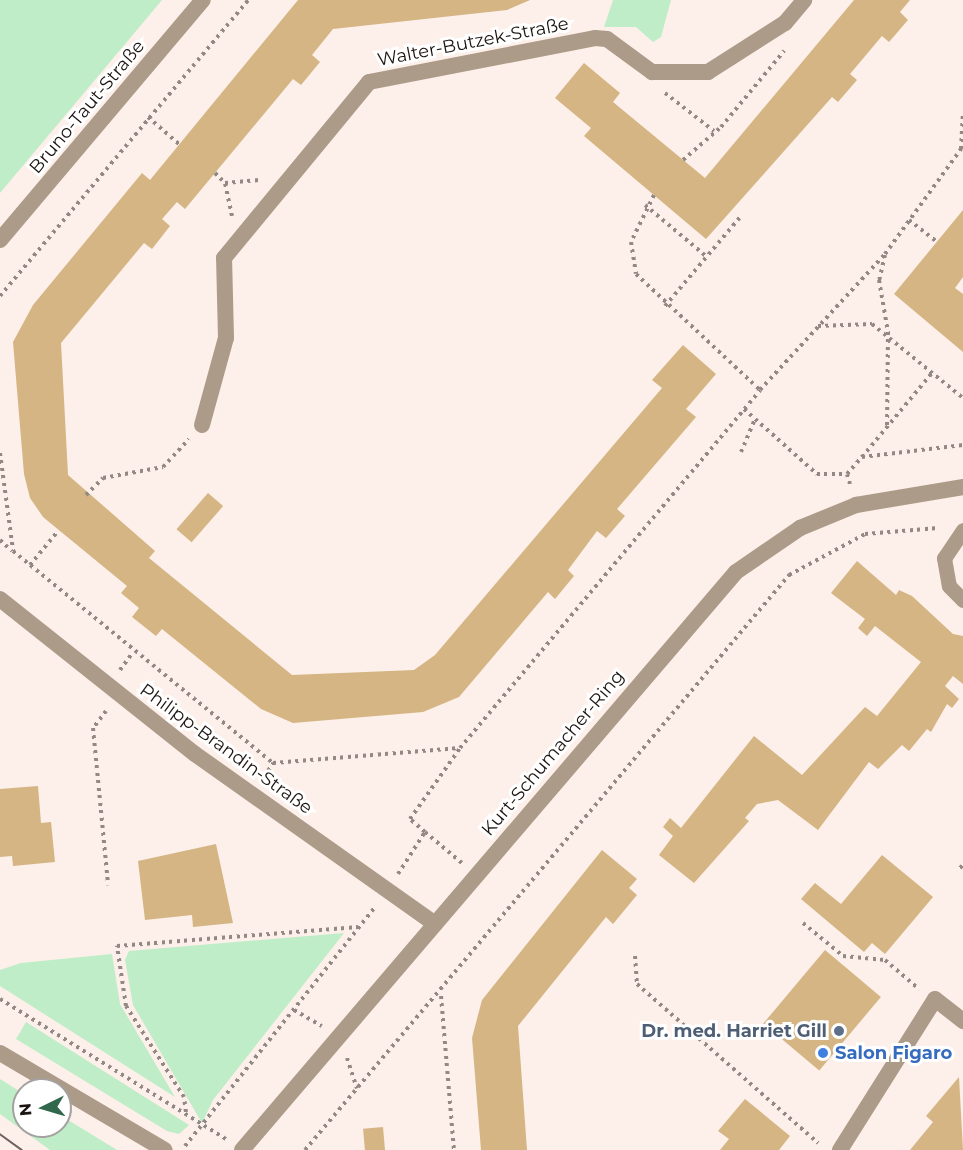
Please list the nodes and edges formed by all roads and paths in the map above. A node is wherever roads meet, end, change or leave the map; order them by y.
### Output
1 (203, 0) edge
2 (248, 0) edge
3 (804, 0) edge
4 (789, 45) dead end
5 (663, 91) dead end
6 (963, 113) edge
7 (148, 117) junction
8 (714, 131) junction
9 (179, 144) dead end
10 (683, 160) dead end
11 (215, 173) dead end
12 (287, 178) junction
13 (225, 183) junction
14 (654, 195) dead end
15 (645, 205) junction
16 (741, 216) dead end
17 (909, 220) junction
18 (0, 240) edge
19 (237, 240) junction
20 (937, 242) dead end
21 (885, 254) junction
22 (707, 257) junction
23 (0, 296) edge
24 (665, 306) junction
25 (817, 326) junction
26 (888, 332) junction
27 (932, 373) junction
28 (760, 390) junction
29 (963, 398) edge
30 (744, 409) junction
31 (755, 419) junction
32 (202, 425) joint
33 (887, 427) junction
34 (963, 445) edge
35 (741, 452) dead end
36 (0, 453) edge
37 (862, 457) junction
38 (847, 474) junction
39 (963, 487) edge
40 (86, 495) dead end
41 (856, 505) junction
42 (942, 528) dead end
43 (59, 530) dead end
44 (963, 530) edge
45 (865, 534) junction
46 (0, 540) edge
47 (13, 551) junction
48 (30, 565) junction
49 (0, 599) edge
50 (963, 600) edge
51 (117, 694) junction
52 (460, 748) junction
53 (425, 832) junction
54 (476, 876) junction
55 (108, 885) dead end
56 (388, 889) junction
57 (802, 923) dead end
58 (435, 924) junction
59 (358, 927) junction
60 (635, 956) dead end
61 (441, 995) junction
62 (0, 999) edge
63 (935, 999) junction
64 (294, 1011) junction
65 (963, 1022) edge
66 (340, 1036) junction
67 (0, 1053) edge
68 (186, 1112) junction
69 (202, 1123) junction
70 (818, 1143) dead end
71 (165, 1150) edge
72 (182, 1150) edge
73 (242, 1150) edge
74 (305, 1150) edge
75 (454, 1150) edge
76 (840, 1150) edge

1 - 18 street, Bruno-Taut-Straße
2 - 7 path
3 - 12 street, Walter-Butzek-Straße
4 - 8 path
5 - 8 path
6 - 17 path
7 - 9 path
7 - 23 path
8 - 10 path
11 - 13 path
12 - 13 path
12 - 19 street, Walter-Butzek-Straße
13 - 19 path
14 - 15 path
15 - 22 path
15 - 24 path
16 - 22 path
17 - 20 path
17 - 21 path
19 - 32 street, Walter-Butzek-Straße
21 - 25 path
21 - 26 path
22 - 24 path
24 - 28 path
25 - 26 path
25 - 28 path
26 - 27 path
26 - 33 path
27 - 29 path
27 - 33 path
28 - 30 path
30 - 31 path
30 - 52 path
31 - 35 path
31 - 38 path
32 - 40 path
33 - 37 path
34 - 37 path
36 - 47 path
37 - 38 path
38 - 41 path
39 - 41 street, Kurt-Schumacher-Ring
41 - 45 path
41 - 54 street, Kurt-Schumacher-Ring
42 - 45 path
43 - 48 path
44 - 50 lane
45 - 61 path
46 - 47 path
47 - 48 path
48 - 52 path
49 - 51 street, Philipp-Brandin-Straße
51 - 55 path
51 - 56 street, Philipp-Brandin-Straße
52 - 53 path
53 - 54 path
53 - 56 path
54 - 58 street, Kurt-Schumacher-Ring
56 - 58 street, Philipp-Brandin-Straße
56 - 59 path
57 - 63 path
58 - 66 street, Kurt-Schumacher-Ring
59 - 64 path
59 - 68 path
60 - 70 path
61 - 74 path
61 - 75 path
62 - 68 path
63 - 65 street
63 - 76 street
64 - 66 path
64 - 69 path
66 - 73 street, Kurt-Schumacher-Ring
67 - 71 street
68 - 69 path
69 - 72 path
69 - 73 path

